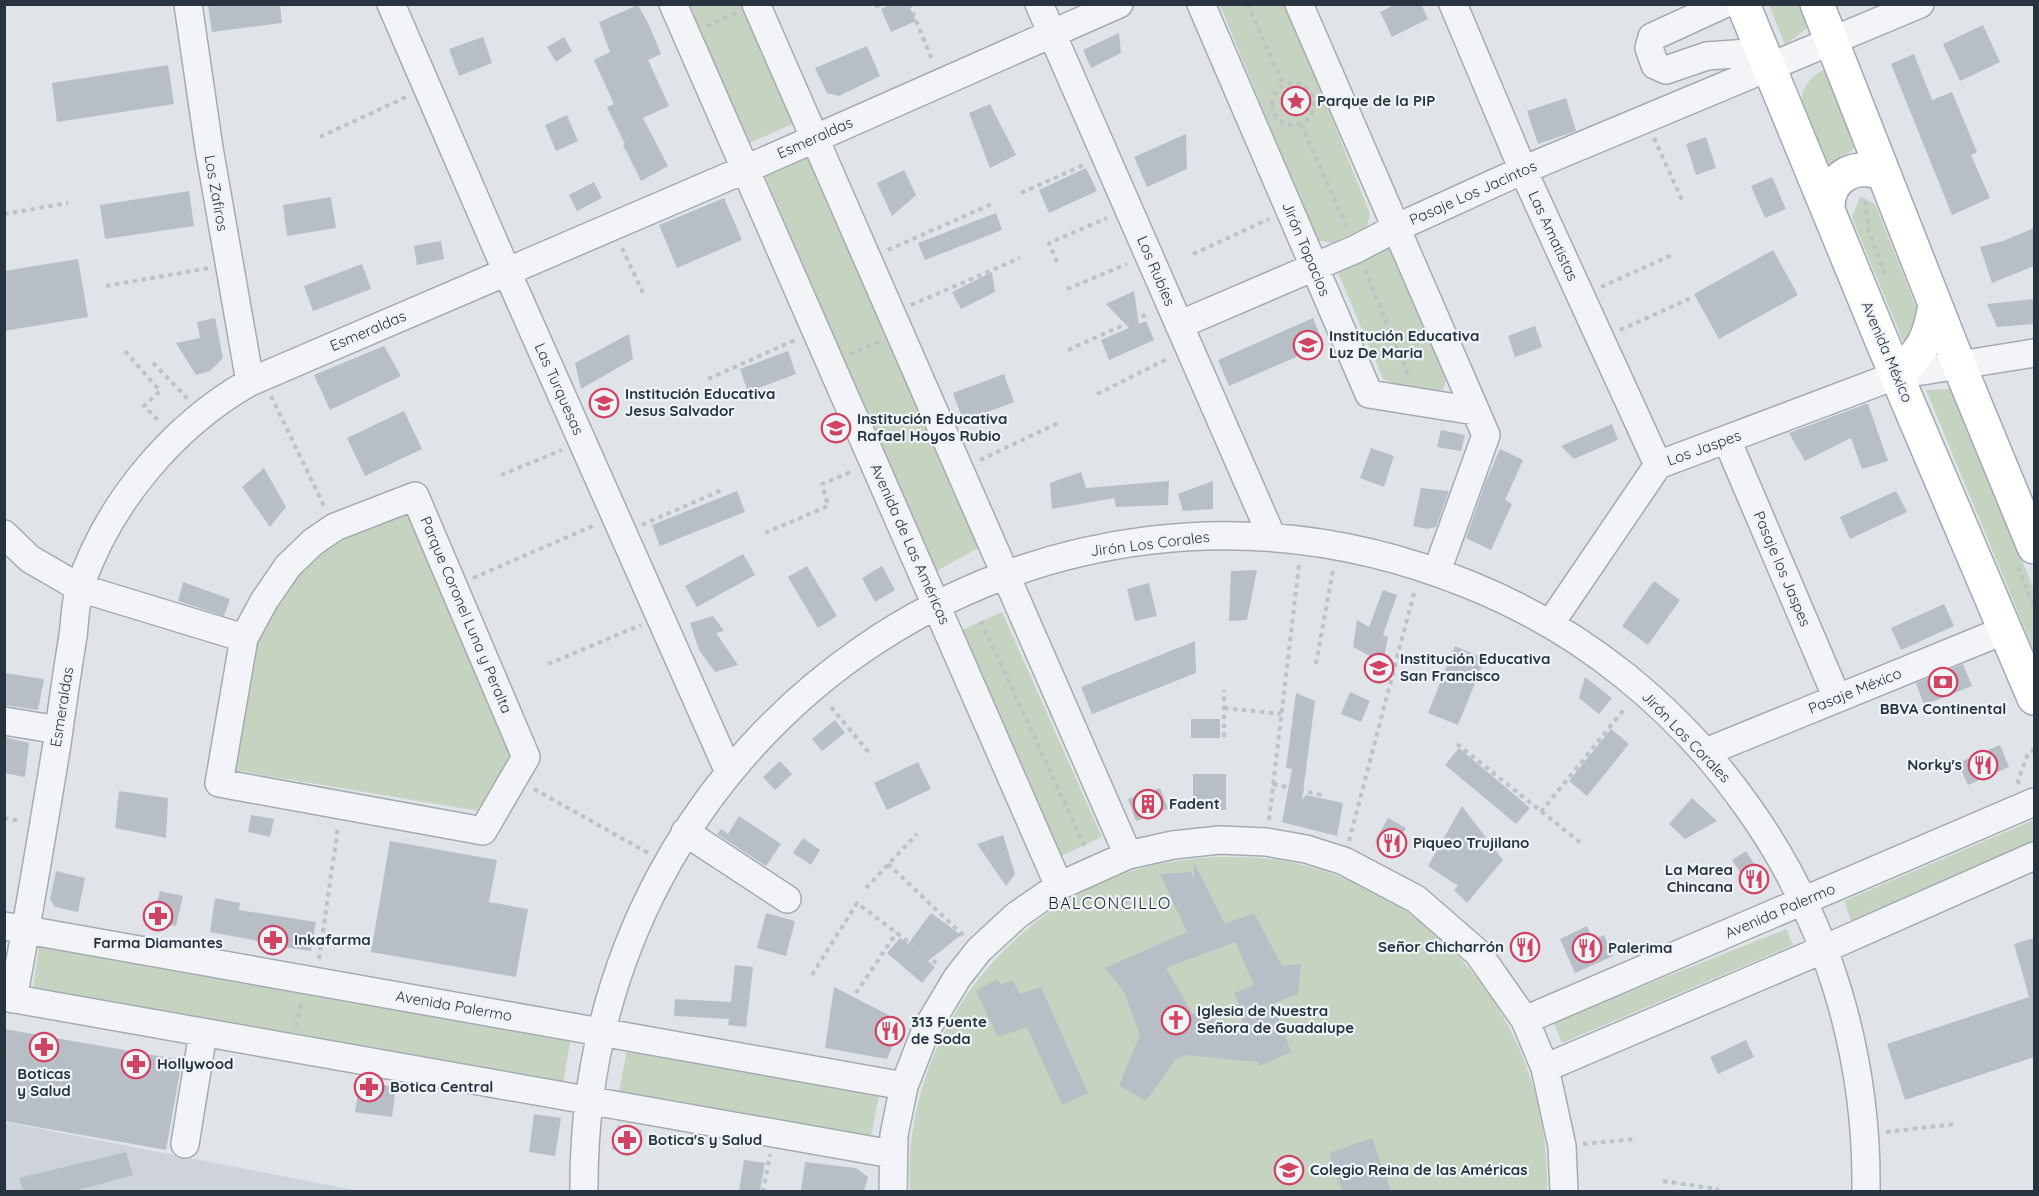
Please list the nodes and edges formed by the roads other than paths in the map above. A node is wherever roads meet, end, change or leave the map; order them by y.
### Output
1 (188, 4) edge
2 (391, 4) edge
3 (673, 4) edge
4 (1039, 4) edge
5 (1119, 4) edge
6 (1201, 4) edge
7 (1299, 4) edge
8 (1454, 4) edge
9 (1725, 4) edge
10 (1743, 4) edge
11 (1817, 4) edge
12 (1920, 4) edge
13 (751, 7) edge
14 (1052, 34) junction
15 (1832, 41) junction
16 (1766, 60) junction
17 (1695, 61) junction
18 (1724, 85) junction
19 (1694, 99) junction
20 (814, 138) junction
21 (746, 169) junction
22 (1522, 170) junction
23 (1884, 176) junction
24 (1828, 207) junction
25 (1396, 228) junction
26 (1314, 267) junction
27 (507, 272) junction
28 (1935, 304) junction
29 (1179, 326) junction
30 (2034, 353) edge
31 (1959, 365) junction
32 (1897, 375) junction
33 (255, 379) junction
34 (1475, 411) junction
35 (1727, 440) junction
36 (1658, 465) junction
37 (4, 534) edge
38 (1272, 537) junction
39 (2034, 547) edge
40 (1429, 569) junction
41 (1005, 574) junction
42 (80, 588) junction
43 (936, 604) junction
44 (1550, 624) junction
45 (2006, 630) junction
46 (244, 638) junction
47 (1837, 698) junction
48 (2034, 698) edge
49 (4, 722) edge
50 (59, 730) junction
51 (1706, 752) junction
52 (729, 772) junction
53 (2034, 802) edge
54 (685, 832) junction
55 (1128, 855) junction
56 (2034, 856) edge
57 (1059, 886) junction
58 (787, 899) dead end
59 (1803, 901) junction
60 (15, 928) edge
61 (1824, 949) junction
62 (9, 998) edge
63 (1525, 1020) junction
64 (203, 1032) junction
65 (601, 1032) junction
66 (1545, 1068) junction
67 (904, 1086) junction
68 (589, 1100) junction
69 (185, 1144) dead end
70 (892, 1154) junction
71 (584, 1191) edge
72 (893, 1191) edge
73 (1564, 1191) edge
74 (1866, 1191) edge

1 - 33 street, Los Zafiros
2 - 27 street, Las Turquesas
3 - 21 street, Avenida de Las Américas
4 - 14 street, Los Rubíes
5 - 14 street, Esmeraldas
6 - 26 street, Jirón Topacios
7 - 25 street
8 - 22 street, Las Amatistas
9 - 17 street
10 - 16 main road, Avenida México
11 - 15 main road
12 - 15 street, Pasaje Los Jacintos
13 - 20 street
14 - 20 street, Esmeraldas
14 - 29 street, Los Rubíes
15 - 16 street, Pasaje Los Jacintos
15 - 23 main road
16 - 17 street
16 - 18 street, Pasaje Los Jacintos
16 - 24 main road, Avenida México
17 - 18 street
17 - 19 street
18 - 19 street, Pasaje Los Jacintos
19 - 22 street, Pasaje Los Jacintos
20 - 21 street, Esmeraldas
20 - 41 street
21 - 27 street, Esmeraldas
21 - 43 street, Avenida de Las Américas
22 - 25 street, Pasaje Los Jacintos
22 - 36 street, Las Amatistas
23 - 24 main road
23 - 28 main road
24 - 32 main road, Avenida México
25 - 26 street, Pasaje Los Jacintos
25 - 34 street
26 - 29 street, Pasaje Los Jacintos
26 - 34 street, Jirón Topacios
27 - 33 street, Esmeraldas
27 - 52 street, Las Turquesas
28 - 31 main road
28 - 32 main road
29 - 38 street, Los Rubíes
30 - 31 street, Los Jaspes
31 - 32 street, Los Jaspes
31 - 39 main road
32 - 35 street, Los Jaspes
32 - 45 main road, Avenida México
33 - 42 street, Esmeraldas
34 - 40 street
35 - 36 street, Los Jaspes
35 - 47 street, Pasaje los Jaspes
36 - 44 street, Los Jaspes
37 - 42 street
38 - 40 street, Jirón Los Corales
38 - 41 street, Jirón Los Corales
40 - 44 street, Jirón Los Corales
41 - 43 street, Jirón Los Corales
41 - 55 street
42 - 46 street
42 - 50 street, Esmeraldas
43 - 52 street, Jirón Los Corales
43 - 57 street, Avenida de Las Américas
44 - 51 street, Jirón Los Corales
45 - 47 street, Pasaje México
45 - 48 main road, Avenida México
46 - 46 street, Parque Coronel Luna y Peralta
47 - 51 street, Pasaje México
49 - 50 street
50 - 60 street, Esmeraldas
51 - 59 street, Jirón Los Corales
52 - 54 street, Jirón Los Corales
53 - 59 street, Avenida Palermo
54 - 58 street
54 - 65 street, Jirón Los Corales
55 - 57 street
55 - 63 street
56 - 61 street
57 - 67 street
59 - 61 street, Jirón Los Corales
59 - 63 street, Avenida Palermo
60 - 62 street, Esmeraldas
60 - 65 street, Avenida Palermo
61 - 66 street
61 - 74 street, Jirón Los Corales
62 - 64 street
63 - 66 street
64 - 68 street
64 - 69 street
65 - 67 street, Avenida Palermo
65 - 68 street, Jirón Los Corales
66 - 73 street
67 - 70 street
68 - 70 street
68 - 71 street, Jirón Los Corales
70 - 72 street

